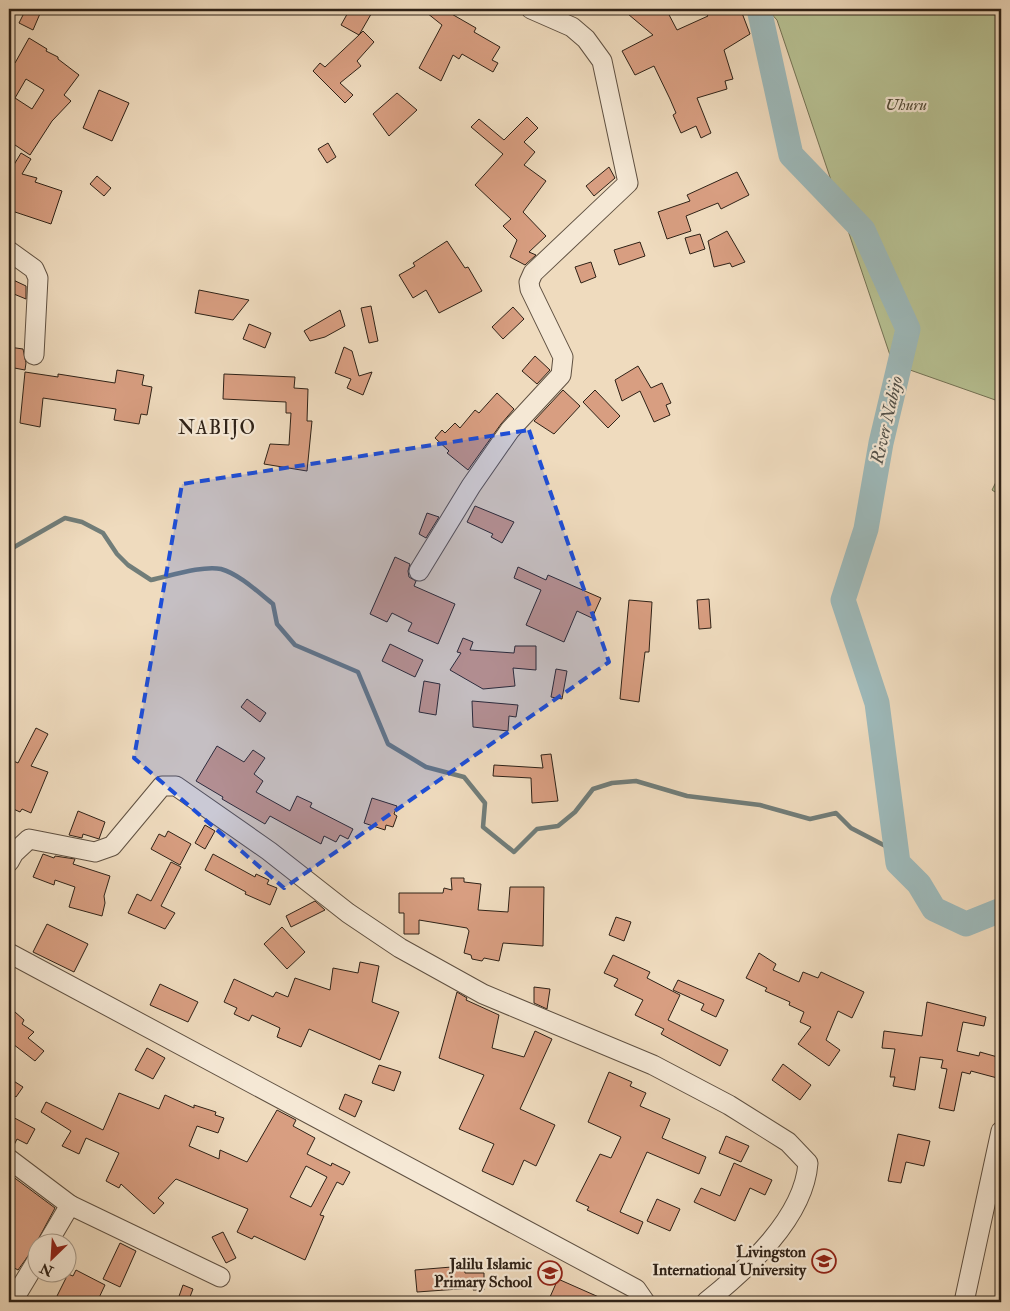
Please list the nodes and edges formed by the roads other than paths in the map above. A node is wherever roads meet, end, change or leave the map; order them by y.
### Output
1 (531, 9) edge
2 (9, 251) edge
3 (34, 355) dead end
4 (419, 571) dead end
5 (9, 862) edge
6 (9, 953) edge
7 (1001, 1131) edge
8 (9, 1159) edge
9 (70, 1205) junction
10 (53, 1234) edge
11 (28, 1276) edge
12 (220, 1278) dead end
13 (12, 1302) edge
14 (645, 1302) edge
15 (706, 1302) edge
16 (964, 1302) edge

1 - 4 street
2 - 3 street
5 - 15 street
6 - 14 street
7 - 16 street
8 - 9 street
9 - 10 street
9 - 12 street
11 - 13 street

